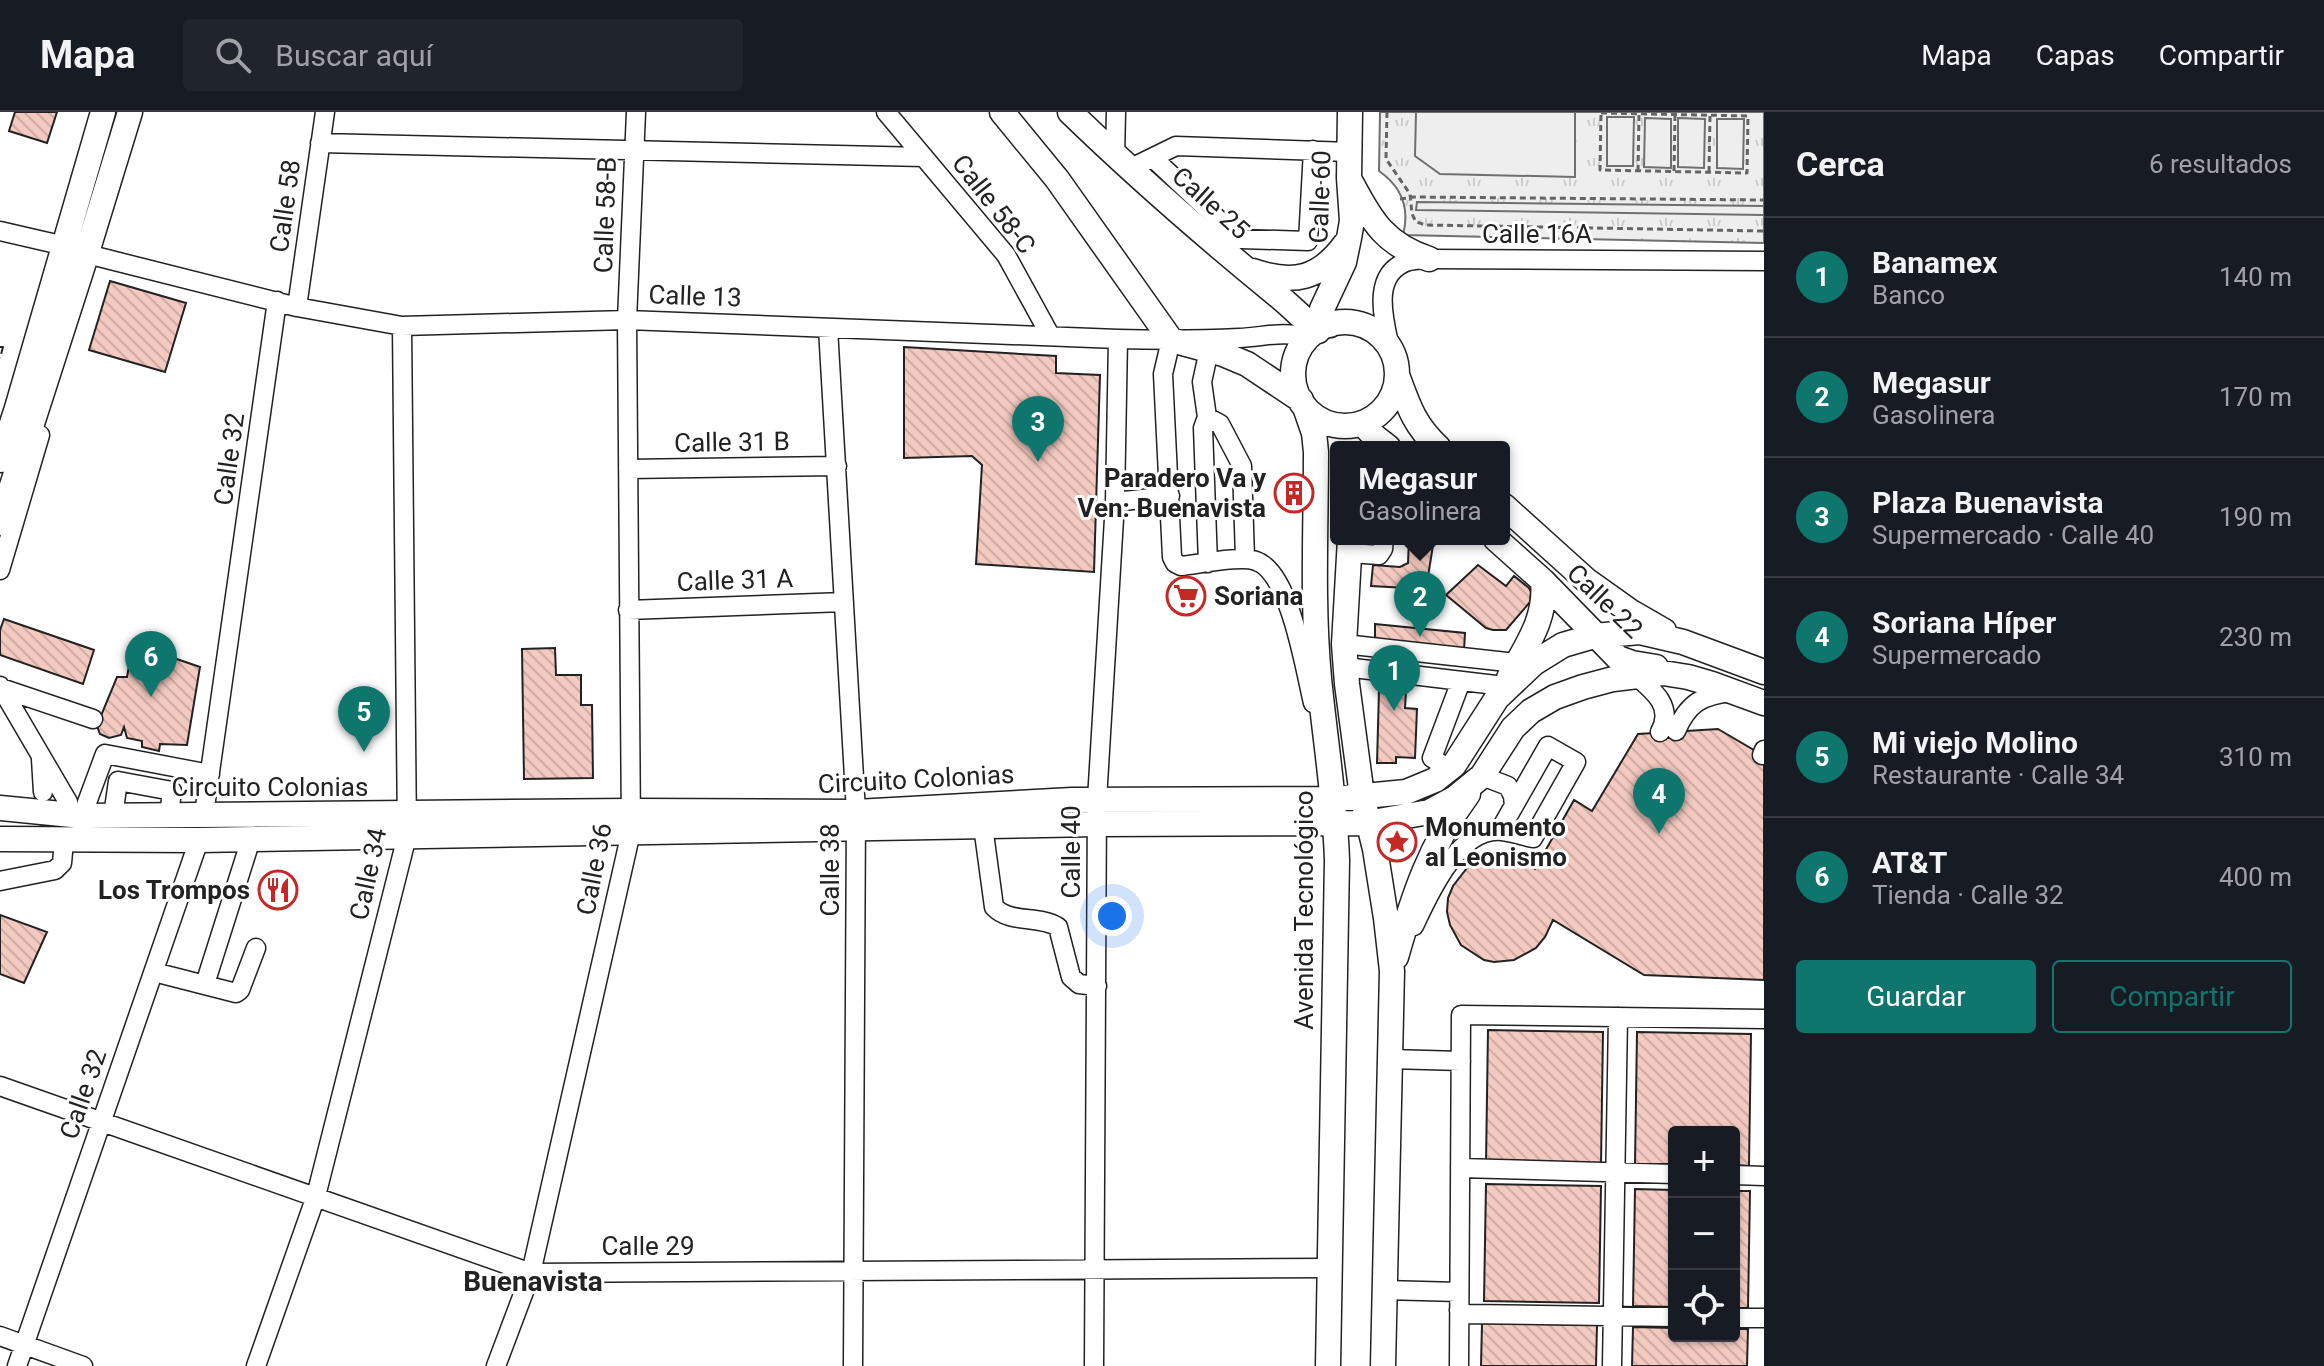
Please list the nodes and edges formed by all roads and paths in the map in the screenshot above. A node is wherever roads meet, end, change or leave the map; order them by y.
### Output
1 (103, 112) edge
2 (130, 112) edge
3 (325, 112) edge
4 (636, 112) edge
5 (886, 112) edge
6 (1002, 112) edge
7 (1070, 112) edge
8 (1116, 112) edge
9 (1350, 112) edge
10 (1387, 112) edge
11 (1639, 114) edge
12 (1748, 114) edge
13 (1675, 115) junction
14 (1710, 115) junction
15 (320, 143) junction
16 (633, 150) junction
17 (1313, 150) junction
18 (1350, 152) junction
19 (924, 157) junction
20 (1133, 161) junction
21 (1638, 171) junction
22 (1674, 171) junction
23 (1709, 172) junction
24 (1349, 178) junction
25 (1410, 198) junction
26 (1400, 199) dead end
27 (1764, 200) edge
28 (0, 231) edge
29 (1764, 231) edge
30 (1349, 238) junction
31 (76, 250) junction
32 (1237, 251) junction
33 (1429, 259) junction
34 (1764, 261) edge
35 (277, 301) junction
36 (297, 307) junction
37 (627, 320) junction
38 (402, 326) junction
39 (63, 328) junction
40 (828, 328) junction
41 (1319, 331) junction
42 (1050, 335) junction
43 (1118, 339) junction
44 (1171, 340) junction
45 (1390, 348) junction
46 (1209, 350) junction
47 (1397, 375) junction
48 (1303, 404) junction
49 (17, 408) junction
50 (1207, 417) junction
51 (0, 427) edge
52 (1358, 432) edge
53 (1380, 441) edge
54 (1432, 441) edge
55 (0, 460) edge
56 (837, 466) junction
57 (628, 469) junction
58 (1170, 496) junction
59 (1115, 502) junction
60 (1510, 511) edge
61 (0, 523) edge
62 (1383, 545) edge
63 (1503, 545) edge
64 (1350, 546) edge
65 (1245, 558) junction
66 (1208, 563) junction
67 (0, 570) edge
68 (1543, 581) junction
69 (844, 602) junction
70 (628, 610) junction
71 (1594, 636) junction
72 (1683, 642) junction
73 (1345, 656) junction
74 (1516, 663) junction
75 (1764, 672) edge
76 (1636, 676) junction
77 (1688, 677) junction
78 (1461, 681) junction
79 (0, 687) edge
80 (1501, 692) junction
81 (1734, 692) junction
82 (1764, 703) edge
83 (93, 719) dead end
84 (41, 755) junction
85 (1440, 764) junction
86 (210, 774) junction
87 (1482, 776) junction
88 (1332, 788) junction
89 (43, 792) dead end
90 (1362, 796) junction
91 (1097, 800) junction
92 (1514, 806) junction
93 (0, 808) edge
94 (75, 809) junction
95 (204, 814) junction
96 (169, 815) junction
97 (113, 816) junction
98 (856, 821) junction
99 (631, 822) junction
100 (1367, 823) junction
101 (1097, 824) junction
102 (1336, 824) junction
103 (407, 825) junction
104 (983, 826) junction
105 (1500, 830) junction
106 (0, 839) edge
107 (251, 839) junction
108 (199, 840) junction
109 (64, 841) junction
110 (0, 881) edge
111 (256, 948) dead end
112 (1392, 971) junction
113 (154, 972) junction
114 (205, 984) junction
115 (1097, 986) junction
116 (1618, 1017) junction
117 (1764, 1019) edge
118 (1390, 1059) junction
119 (1461, 1061) junction
120 (0, 1086) edge
121 (102, 1121) junction
122 (1460, 1168) junction
123 (1616, 1173) junction
124 (1668, 1174) edge
125 (1740, 1175) edge
126 (1764, 1176) edge
127 (316, 1196) junction
128 (1329, 1268) junction
129 (1096, 1270) junction
130 (855, 1271) junction
131 (531, 1273) junction
132 (1384, 1290) junction
133 (1459, 1301) junction
134 (1613, 1316) junction
135 (1668, 1317) edge
136 (1740, 1318) edge
137 (1764, 1318) edge
138 (0, 1336) edge
139 (24, 1345) junction
140 (17, 1366) edge
141 (83, 1366) edge
142 (256, 1366) edge
143 (496, 1366) edge
144 (853, 1366) edge
145 (1094, 1366) edge
146 (1328, 1366) edge
147 (1383, 1366) edge
148 (1459, 1366) edge
149 (1612, 1366) edge

1 - 31 main road
2 - 31 main road
3 - 15 street, Calle 58
4 - 16 street, Calle 58-B
5 - 19 street, Calle 58-C
6 - 44 main road
7 - 20 main road, Calle 25
8 - 20 street
9 - 18 main road, Calle 60
10 - 25 path
11 - 13 path
11 - 21 path
11 - 21 path
12 - 14 path
12 - 23 path
13 - 14 path
13 - 22 path
14 - 23 path
15 - 16 street
15 - 36 street, Calle 58
16 - 19 street
16 - 37 street, Calle 58-B
17 - 18 street
17 - 20 street
17 - 32 street
18 - 24 main road, Calle 60
19 - 42 street, Calle 58-C
20 - 32 street
20 - 32 main road, Calle 25
21 - 22 path
22 - 23 path
24 - 30 main road, Calle 60
24 - 33 main road
25 - 26 path
25 - 27 path
25 - 29 path
28 - 31 street, Calle 13
30 - 32 main road
30 - 41 main road, Calle 60
31 - 35 street, Calle 13
31 - 39 main road
31 - 49 main road
32 - 41 main road, Calle 25
33 - 34 street, Calle 16A
33 - 45 street, Calle 16A
35 - 36 street, Calle 13
35 - 86 street, Calle 32
36 - 38 street, Calle 13
37 - 38 street, Calle 13
37 - 40 street, Calle 13
37 - 57 street, Calle 36
38 - 103 street, Calle 34
39 - 61 main road
39 - 67 street
40 - 42 street, Calle 13
40 - 56 street, Calle 38
41 - 44 street, Calle 13
41 - 45 main road
41 - 48 main road
42 - 43 street, Calle 13
43 - 44 street, Calle 13
43 - 59 street, Calle 40
44 - 46 main road
44 - 58 street
45 - 47 main road
46 - 48 main road
46 - 50 street
47 - 52 main road
47 - 54 main road
48 - 52 main road
48 - 88 main road, Avenida Tecnológico
49 - 51 street
49 - 55 main road
50 - 65 street
50 - 66 street
52 - 53 main road
56 - 57 street, Calle 31 B
56 - 69 street, Calle 38
57 - 70 street, Calle 36
58 - 59 street
58 - 66 street
59 - 91 street, Calle 40
60 - 72 main road, Calle 22
62 - 64 street
63 - 68 main road, Calle 22
64 - 73 main road
65 - 66 street
65 - 88 street
68 - 71 main road, Calle 22
68 - 74 main road
69 - 70 street, Calle 31 A
69 - 98 street, Calle 38
70 - 99 street, Calle 36
71 - 72 main road, Circuito Colonias
71 - 77 main road, Calle 22
71 - 80 main road, Circuito Colonias
72 - 75 main road, Circuito Colonias
73 - 74 street
73 - 78 street
73 - 90 main road
74 - 80 main road
76 - 77 main road, Circuito Colonias
76 - 81 street
76 - 87 main road, Circuito Colonias
77 - 81 main road, Circuito Colonias
78 - 80 street
78 - 85 street
79 - 83 street
79 - 84 street
80 - 85 main road, Circuito Colonias
81 - 82 main road, Circuito Colonias
84 - 89 street
84 - 94 street
85 - 90 main road, Circuito Colonias
86 - 94 street
86 - 95 street, Calle 32
87 - 92 street
87 - 100 main road, Circuito Colonias
87 - 112 main road
88 - 90 main road, Circuito Colonias
88 - 91 main road, Circuito Colonias
88 - 102 main road, Avenida Tecnológico
90 - 100 main road
91 - 98 main road, Circuito Colonias
91 - 101 street, Calle 40
92 - 105 street
92 - 105 street
93 - 94 main road, Circuito Colonias
94 - 97 main road, Circuito Colonias
95 - 96 main road, Circuito Colonias
95 - 103 main road, Circuito Colonias
96 - 97 main road, Circuito Colonias
96 - 97 street
98 - 99 main road, Circuito Colonias
98 - 104 main road, Circuito Colonias
98 - 130 street, Calle 38
99 - 103 main road, Circuito Colonias
99 - 131 street, Calle 36
100 - 102 main road, Circuito Colonias
100 - 112 main road
101 - 102 main road, Circuito Colonias
101 - 104 main road, Circuito Colonias
101 - 115 street, Calle 40
102 - 128 main road, Avenida Tecnológico
103 - 107 main road, Circuito Colonias
103 - 127 street, Calle 34
104 - 115 street
105 - 112 street
106 - 109 main road, Circuito Colonias
107 - 108 main road, Circuito Colonias
107 - 114 street
108 - 109 main road, Circuito Colonias
108 - 113 street, Calle 32
109 - 110 street
111 - 114 street
112 - 118 main road
113 - 114 street
113 - 121 street, Calle 32
115 - 129 street, Calle 40
116 - 117 street
116 - 119 street
116 - 123 street
118 - 119 street
118 - 132 main road
119 - 122 street
120 - 121 street, Calle 29
121 - 127 street, Calle 29
121 - 139 street, Calle 32
122 - 123 street
122 - 133 street
123 - 124 street
123 - 134 street
125 - 126 street
127 - 131 street, Calle 29
127 - 142 street, Calle 34
128 - 129 street, Calle 29
128 - 146 main road, Avenida Tecnológico
129 - 130 street, Calle 29
129 - 145 street, Calle 40
130 - 131 street, Calle 29
130 - 144 street, Calle 38
131 - 143 street, Calle 36
132 - 133 street
132 - 147 main road
133 - 134 street
133 - 148 street
134 - 135 street
134 - 149 street
136 - 137 street
138 - 139 street
139 - 140 street, Calle 32
139 - 141 street

